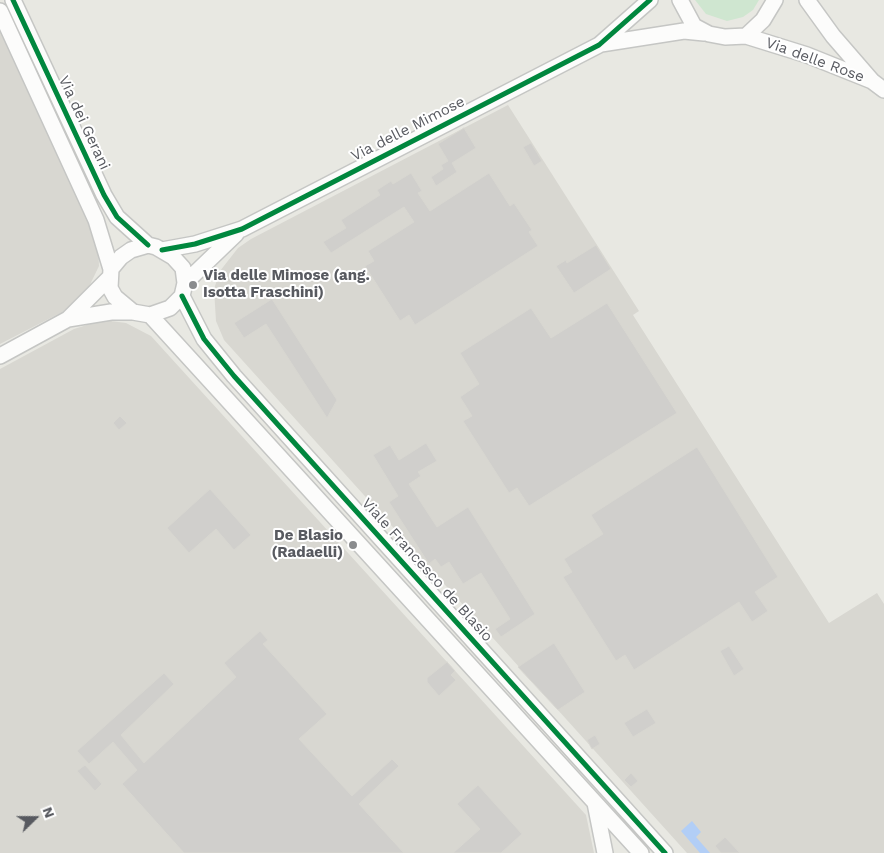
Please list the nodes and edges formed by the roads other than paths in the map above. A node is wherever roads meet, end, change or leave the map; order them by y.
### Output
1 (13, 0) edge
2 (650, 0) edge
3 (680, 0) edge
4 (775, 0) edge
5 (806, 0) edge
6 (0, 11) edge
7 (709, 34) junction
8 (746, 36) junction
9 (599, 45) junction
10 (872, 81) junction
11 (884, 90) edge
12 (242, 229) junction
13 (155, 247) junction
14 (110, 274) junction
15 (184, 290) junction
16 (132, 312) junction
17 (150, 315) junction
18 (68, 319) junction
19 (0, 356) edge
20 (595, 802) junction
21 (605, 853) edge
22 (641, 853) edge
23 (665, 853) edge

1 - 13 street, Via dei Gerani
2 - 9 street, Via delle Mimose
3 - 7 street
4 - 8 street
5 - 10 street, Via delle Rose
6 - 14 street, Via dei Gerani
7 - 8 street, Via delle Rose
7 - 9 street, Via delle Mimose
8 - 10 street, Via delle Rose
9 - 12 street, Via delle Mimose
10 - 11 street
12 - 13 street, Via delle Mimose
12 - 15 street, Via delle Mimose
13 - 14 street
13 - 15 street
14 - 16 street
14 - 18 street
15 - 17 street
15 - 23 street, Viale Francesco de Blasio
16 - 17 street
16 - 18 street
17 - 20 street
18 - 19 street
20 - 21 street
20 - 22 street

